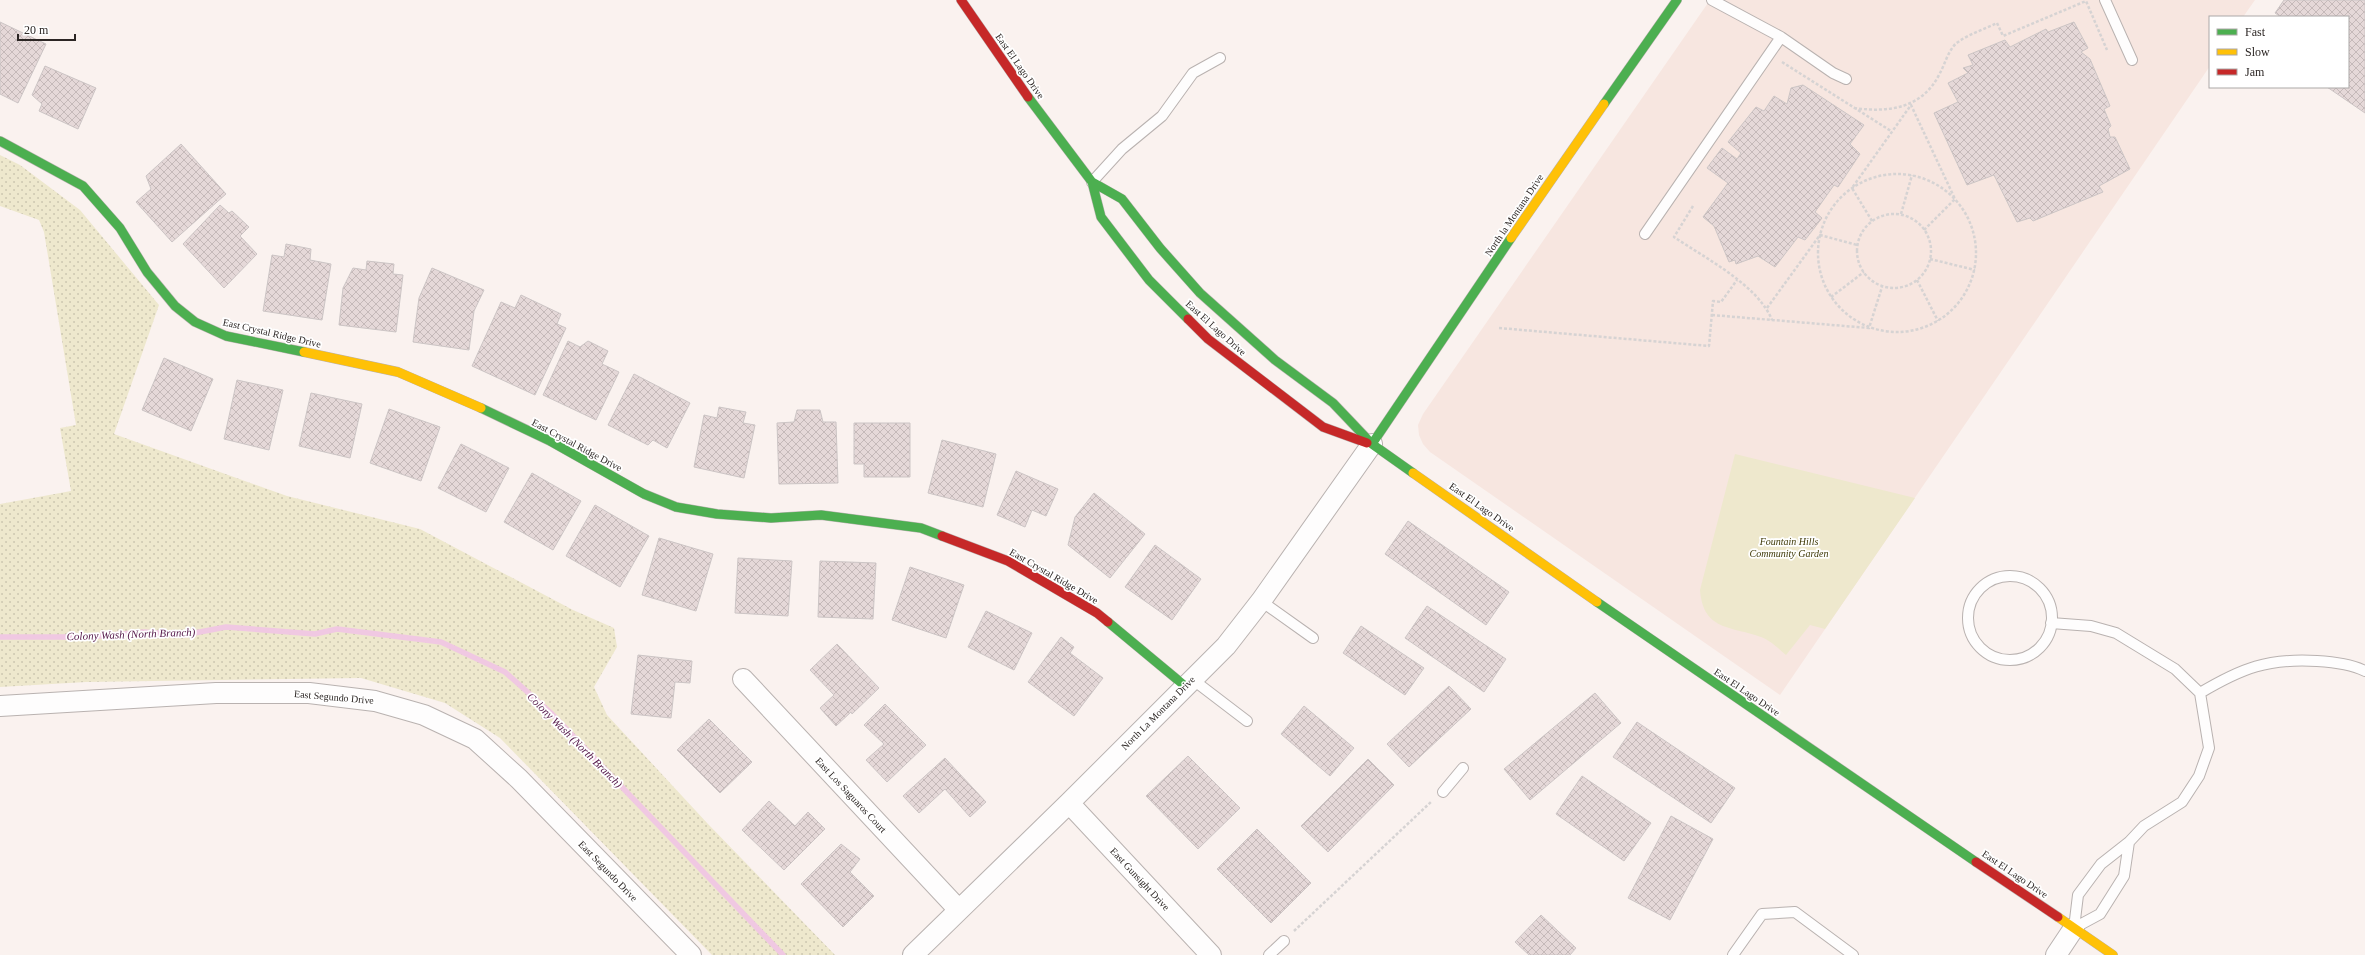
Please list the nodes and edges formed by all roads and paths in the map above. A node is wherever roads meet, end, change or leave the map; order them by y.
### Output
1 (961, 0) edge
2 (1677, 0) edge
3 (1712, 0) edge
4 (2105, 0) edge
5 (1781, 37) junction
6 (2107, 50) dead end
7 (1220, 58) dead end
8 (1777, 59) dead end
9 (2132, 60) dead end
10 (1846, 79) dead end
11 (1911, 105) junction
12 (1854, 108) junction
13 (1891, 131) junction
14 (0, 141) edge
15 (1912, 176) junction
16 (1092, 182) junction
17 (1852, 188) junction
18 (1955, 199) junction
19 (1693, 206) dead end
20 (1901, 214) junction
21 (1872, 221) junction
22 (1924, 230) junction
23 (1645, 234) dead end
24 (1820, 235) junction
25 (1857, 245) junction
26 (1930, 259) junction
27 (1975, 270) junction
28 (1864, 272) junction
29 (1737, 280) junction
30 (1917, 280) junction
31 (1882, 287) junction
32 (1831, 298) junction
33 (1768, 308) junction
34 (1712, 315) junction
35 (1772, 320) junction
36 (1938, 321) junction
37 (1499, 328) dead end
38 (1869, 328) junction
39 (1372, 444) junction
40 (1261, 601) junction
41 (2051, 623) junction
42 (1313, 638) dead end
43 (2365, 671) edge
44 (743, 679) dead end
45 (1188, 683) junction
46 (2200, 693) junction
47 (0, 706) edge
48 (1248, 721) dead end
49 (1463, 768) dead end
50 (1442, 792) joint
51 (1069, 803) junction
52 (2129, 842) junction
53 (959, 910) junction
54 (2074, 928) junction
55 (1284, 941) joint
56 (1203, 952) edge
57 (691, 955) edge
58 (913, 955) edge
59 (1269, 955) edge
60 (1733, 955) edge
61 (1853, 955) edge
62 (2056, 955) edge
63 (2113, 955) edge

1 - 16 street, East El Lago Drive
2 - 39 street, North la Montana Drive
3 - 5 lane
4 - 9 lane
5 - 10 lane
5 - 23 lane
6 - 11 path
7 - 16 lane
8 - 12 path
11 - 12 path
11 - 13 path
11 - 18 path
12 - 13 path
13 - 17 path
14 - 45 street, East Crystal Ridge Drive
15 - 17 path
15 - 18 path
15 - 20 path
16 - 39 street, East El Lago Drive
16 - 39 street, East El Lago Drive
17 - 21 path
17 - 24 path
18 - 22 path
18 - 27 path
19 - 29 path
20 - 21 path
20 - 22 path
21 - 25 path
22 - 26 path
24 - 25 path
24 - 32 path
24 - 33 path
25 - 28 path
26 - 27 path
26 - 30 path
27 - 36 path
28 - 31 path
28 - 32 path
29 - 33 path
29 - 34 path
30 - 31 path
30 - 36 path
31 - 38 path
32 - 38 path
33 - 35 path
34 - 35 path
34 - 37 path
35 - 38 path
36 - 38 path
39 - 40 street, North La Montana Drive
39 - 54 street, East El Lago Drive
40 - 42 lane
40 - 45 street, North La Montana Drive
41 - 41 lane
41 - 46 lane
43 - 46 lane
44 - 53 street, East Los Saguaros Court
45 - 48 lane
45 - 51 street, North La Montana Drive
46 - 52 lane
47 - 57 street, East Segundo Drive
49 - 50 lane
50 - 55 path
51 - 53 street, North La Montana Drive
51 - 56 street, East Gunsight Drive
52 - 54 lane
52 - 54 lane
53 - 58 street, North La Montana Drive
54 - 62 street
54 - 63 street, East El Lago Drive
55 - 59 lane
60 - 61 lane

